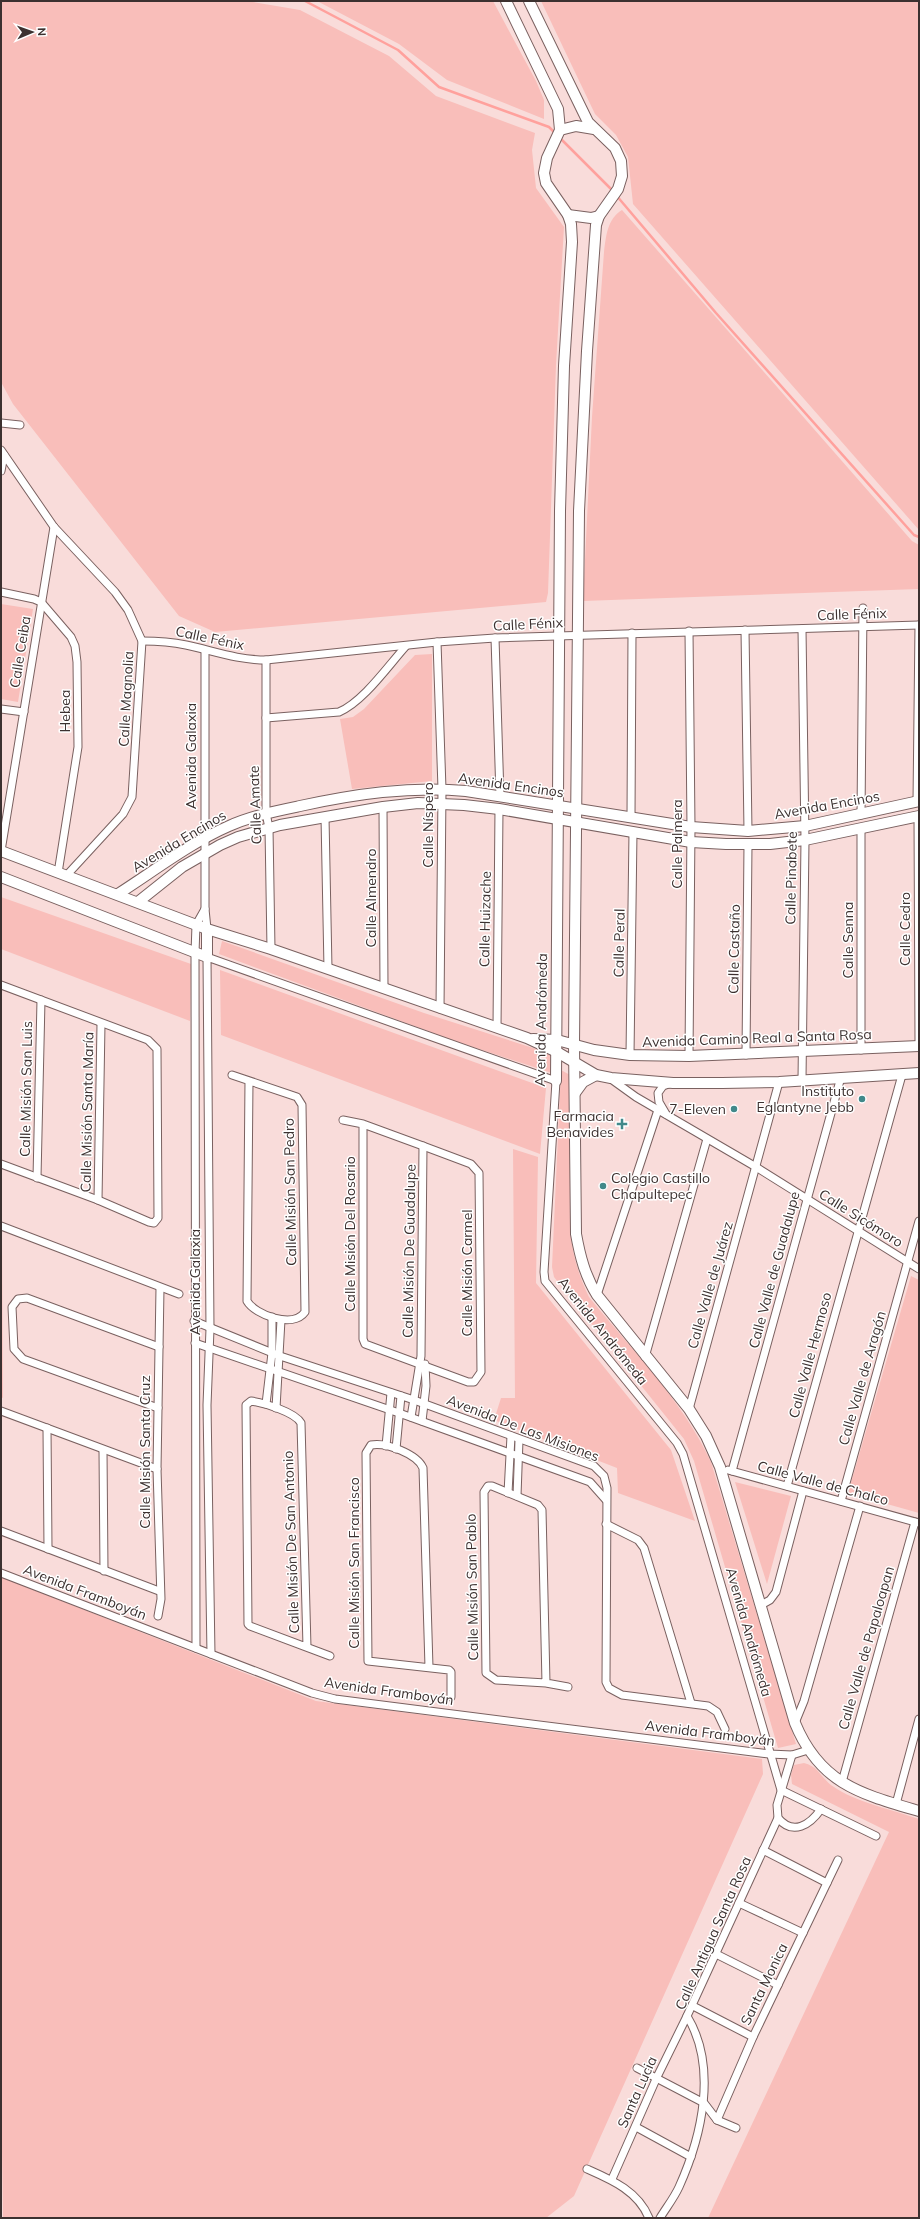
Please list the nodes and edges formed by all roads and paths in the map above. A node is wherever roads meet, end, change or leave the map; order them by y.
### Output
1 (506, 1) edge
2 (529, 1) edge
3 (594, 129) junction
4 (560, 130) junction
5 (568, 215) junction
6 (599, 216) junction
7 (1, 423) edge
8 (20, 425) dead end
9 (2, 453) edge
10 (1, 471) edge
11 (54, 527) junction
12 (1, 592) edge
13 (41, 602) junction
14 (863, 608) dead end
15 (919, 625) edge
16 (863, 627) junction
17 (802, 629) junction
18 (745, 630) junction
19 (689, 631) junction
20 (632, 633) junction
21 (577, 634) junction
22 (558, 635) junction
23 (495, 638) junction
24 (142, 641) junction
25 (437, 642) junction
26 (406, 646) junction
27 (205, 651) junction
28 (266, 660) junction
29 (1, 708) edge
30 (24, 712) junction
31 (266, 718) junction
32 (442, 789) junction
33 (500, 796) junction
34 (918, 802) edge
35 (442, 804) junction
36 (557, 806) junction
37 (383, 807) junction
38 (576, 808) junction
39 (499, 809) junction
40 (266, 813) junction
41 (861, 815) junction
42 (918, 816) edge
43 (325, 817) junction
44 (631, 818) junction
45 (557, 820) junction
46 (576, 823) junction
47 (805, 826) junction
48 (691, 827) junction
49 (269, 828) junction
50 (861, 830) junction
51 (748, 831) junction
52 (633, 832) junction
53 (204, 839) junction
54 (805, 840) junction
55 (691, 842) junction
56 (748, 844) junction
57 (1, 851) edge
58 (205, 853) junction
59 (62, 874) junction
60 (1, 877) edge
61 (118, 894) junction
62 (138, 902) junction
63 (205, 909) junction
64 (196, 925) junction
65 (207, 929) junction
66 (270, 949) junction
67 (195, 952) junction
68 (207, 957) junction
69 (328, 969) junction
70 (1, 985) edge
71 (384, 989) junction
72 (41, 1000) junction
73 (440, 1010) junction
74 (101, 1024) junction
75 (497, 1028) junction
76 (527, 1038) junction
77 (556, 1040) junction
78 (919, 1041) edge
79 (574, 1044) junction
80 (919, 1046) edge
81 (861, 1050) junction
82 (557, 1052) junction
83 (802, 1052) junction
84 (746, 1054) junction
85 (630, 1055) junction
86 (689, 1056) junction
87 (575, 1064) junction
88 (919, 1073) edge
89 (232, 1075) dead end
90 (596, 1075) junction
91 (902, 1075) junction
92 (842, 1077) junction
93 (611, 1078) junction
94 (802, 1080) junction
95 (249, 1081) junction
96 (556, 1081) junction
97 (673, 1082) junction
98 (779, 1082) junction
99 (575, 1093) junction
100 (658, 1110) junction
101 (666, 1114) junction
102 (343, 1120) dead end
103 (363, 1124) junction
104 (707, 1138) junction
105 (423, 1146) junction
106 (1, 1164) edge
107 (756, 1168) junction
108 (37, 1178) junction
109 (98, 1200) junction
110 (807, 1200) junction
111 (919, 1221) edge
112 (1, 1226) edge
113 (857, 1230) junction
114 (908, 1263) junction
115 (919, 1269) edge
116 (160, 1288) junction
117 (179, 1294) dead end
118 (597, 1296) junction
119 (272, 1317) junction
120 (281, 1320) junction
121 (194, 1321) junction
122 (210, 1329) junction
123 (195, 1343) junction
124 (158, 1347) junction
125 (209, 1348) junction
126 (272, 1353) junction
127 (280, 1356) junction
128 (645, 1357) junction
129 (423, 1366) junction
130 (271, 1368) junction
131 (279, 1371) junction
132 (391, 1393) junction
133 (400, 1396) junction
134 (414, 1400) junction
135 (194, 1403) junction
136 (266, 1404) junction
137 (208, 1405) junction
138 (424, 1405) junction
139 (158, 1408) junction
140 (276, 1408) junction
141 (689, 1409) junction
142 (390, 1410) junction
143 (1, 1411) edge
144 (399, 1413) junction
145 (411, 1417) junction
146 (422, 1421) junction
147 (47, 1428) junction
148 (510, 1436) junction
149 (519, 1440) junction
150 (386, 1446) junction
151 (396, 1449) junction
152 (104, 1450) junction
153 (510, 1452) junction
154 (519, 1455) junction
155 (720, 1467) junction
156 (157, 1469) junction
157 (732, 1471) junction
158 (787, 1486) junction
159 (803, 1491) junction
160 (508, 1493) junction
161 (517, 1496) junction
162 (606, 1500) junction
163 (841, 1501) junction
164 (860, 1506) junction
165 (917, 1522) edge
166 (606, 1524) junction
167 (1, 1531) edge
168 (48, 1549) junction
169 (104, 1571) junction
170 (1, 1573) edge
171 (159, 1591) junction
172 (761, 1605) junction
173 (158, 1616) dead end
174 (307, 1647) junction
175 (196, 1648) junction
176 (211, 1654) junction
177 (330, 1656) dead end
178 (429, 1667) junction
179 (546, 1683) junction
180 (568, 1687) dead end
181 (451, 1697) dead end
182 (692, 1703) junction
183 (919, 1719) edge
184 (795, 1723) junction
185 (725, 1729) dead end
186 (808, 1750) junction
187 (769, 1754) junction
188 (792, 1755) junction
189 (842, 1782) junction
190 (781, 1790) junction
191 (896, 1804) junction
192 (820, 1809) junction
193 (919, 1811) edge
194 (778, 1818) junction
195 (876, 1836) dead end
196 (763, 1850) junction
197 (838, 1860) dead end
198 (827, 1883) junction
199 (739, 1903) junction
200 (803, 1933) junction
201 (716, 1954) junction
202 (778, 1985) junction
203 (693, 2006) junction
204 (687, 2016) junction
205 (753, 2037) junction
206 (638, 2068) dead end
207 (657, 2077) junction
208 (704, 2103) junction
209 (717, 2120) junction
210 (636, 2127) junction
211 (736, 2128) dead end
212 (691, 2157) junction
213 (587, 2169) dead end
214 (612, 2179) junction
215 (649, 2218) edge
216 (660, 2218) edge

1 - 4 street
2 - 3 street
3 - 4 street
3 - 6 street
4 - 5 street
5 - 6 street
5 - 22 street, Avenida Andrómeda
6 - 21 street, Avenida Andrómeda
7 - 8 street
9 - 10 street
9 - 11 street, Calle Magnolia
11 - 13 street, Calle Ceiba
11 - 24 street, Calle Magnolia
12 - 13 street
13 - 30 street, Calle Ceiba
13 - 59 street, Hebea
14 - 16 street
15 - 16 street, Calle Fénix
15 - 34 street
16 - 17 street, Calle Fénix
16 - 41 street
17 - 18 street, Calle Fénix
17 - 47 street, Calle Pinabete
18 - 19 street, Calle Fénix
18 - 51 street
19 - 20 street, Calle Fénix
19 - 48 street, Calle Palmera
20 - 21 street, Calle Fénix
20 - 44 street
21 - 22 street, Calle Fénix
21 - 38 street, Avenida Andrómeda
22 - 23 street, Calle Fénix
22 - 36 street, Avenida Andrómeda
23 - 25 street, Calle Fénix
23 - 33 street
24 - 27 street, Calle Fénix
24 - 59 street, Calle Magnolia
25 - 26 street, Calle Fénix
25 - 32 street, Calle Níspero
26 - 28 street, Calle Fénix
26 - 31 street
27 - 28 street, Calle Fénix
27 - 53 street, Avenida Galaxia
28 - 31 street, Calle Amate
29 - 30 street
30 - 57 street, Calle Ceiba
31 - 40 street, Calle Amate
32 - 33 street, Avenida Encinos
32 - 35 street, Calle Níspero
32 - 40 street, Avenida Encinos
33 - 36 street, Avenida Encinos
34 - 41 street, Avenida Encinos
35 - 37 street, Avenida Encinos
35 - 39 street, Avenida Encinos
35 - 73 street, Calle Níspero
36 - 38 street, Avenida Encinos
36 - 45 street, Avenida Andrómeda
37 - 43 street, Avenida Encinos
37 - 71 street, Calle Almendro
38 - 44 street, Avenida Encinos
38 - 46 street, Avenida Andrómeda
39 - 45 street, Avenida Encinos
39 - 75 street, Calle Huizache
40 - 49 street, Calle Amate
40 - 53 street, Avenida Encinos
41 - 47 street, Avenida Encinos
42 - 50 street, Avenida Encinos
42 - 78 street, Calle Cedro
43 - 49 street, Avenida Encinos
43 - 69 street
44 - 48 street, Avenida Encinos
45 - 46 street, Avenida Encinos
45 - 77 street, Avenida Andrómeda
46 - 52 street, Avenida Encinos
46 - 79 street, Avenida Andrómeda
47 - 51 street, Avenida Encinos
47 - 54 street, Calle Pinabete
48 - 51 street, Avenida Encinos
48 - 55 street, Calle Palmera
49 - 58 street, Avenida Encinos
49 - 66 street, Calle Amate
50 - 54 street, Avenida Encinos
50 - 81 street, Calle Senna
52 - 55 street, Avenida Encinos
52 - 85 street, Calle Peral
53 - 58 street, Avenida Galaxia
53 - 61 street, Avenida Encinos
54 - 56 street, Avenida Encinos
54 - 83 street, Calle Pinabete
55 - 56 street, Avenida Encinos
55 - 86 street, Calle Palmera
56 - 84 street, Calle Castaño
57 - 59 street
58 - 62 street, Avenida Encinos
58 - 63 street, Avenida Galaxia
59 - 61 street
60 - 67 street
61 - 62 street
62 - 64 street
63 - 64 street, Avenida Galaxia
63 - 65 street, Avenida Galaxia
64 - 65 street
64 - 67 street, Avenida Galaxia
65 - 66 street
65 - 68 street, Avenida Galaxia
66 - 69 street
67 - 68 street
67 - 121 street, Avenida Galaxia
68 - 96 street
68 - 122 street, Avenida Galaxia
69 - 71 street
70 - 72 street
71 - 73 street
72 - 74 street
72 - 108 street, Calle Misión San Luis
73 - 75 street
74 - 109 street, Calle Misión Santa María
74 - 109 street
75 - 76 street
76 - 77 street, Avenida Camino Real a Santa Rosa
76 - 82 street
77 - 79 street, Avenida Camino Real a Santa Rosa
77 - 82 street, Avenida Andrómeda
79 - 85 street, Avenida Camino Real a Santa Rosa
79 - 87 street, Avenida Andrómeda
80 - 81 street, Avenida Camino Real a Santa Rosa
81 - 83 street, Avenida Camino Real a Santa Rosa
82 - 87 street
82 - 96 street, Avenida Andrómeda
83 - 84 street, Avenida Camino Real a Santa Rosa
83 - 94 street, Calle Pinabete
84 - 86 street, Avenida Camino Real a Santa Rosa
85 - 86 street, Avenida Camino Real a Santa Rosa
87 - 90 street
87 - 99 street, Avenida Andrómeda
88 - 91 street
89 - 95 street, Calle Misión San Pedro
90 - 93 street
90 - 99 street
91 - 92 street
91 - 113 street
92 - 94 street
92 - 110 street, Calle Valle de Guadalupe
93 - 97 street
93 - 100 street, Calle Sicómoro
94 - 98 street
95 - 119 street, Calle Misión San Pedro
95 - 120 street, Calle Misión San Pedro
96 - 187 street, Avenida Andrómeda
97 - 98 street
97 - 101 street
98 - 107 street, Calle Valle de Juárez
99 - 118 street, Avenida Andrómeda
100 - 101 street, Calle Sicómoro
100 - 118 street
101 - 104 street, Calle Sicómoro
102 - 103 street
103 - 105 street
103 - 129 street, Calle Misión Del Rosario
104 - 107 street, Calle Sicómoro
104 - 128 street
105 - 129 street, Calle Misión De Guadalupe
105 - 129 street, Calle Misión Carmel
106 - 108 street
107 - 110 street, Calle Sicómoro
107 - 141 street, Calle Valle de Juárez
108 - 109 street
110 - 113 street, Calle Sicómoro
110 - 157 street, Calle Valle de Guadalupe
111 - 114 street, Calle Valle de Aragón
112 - 116 street
113 - 114 street, Calle Sicómoro
113 - 158 street, Calle Valle Hermoso
114 - 115 street, Calle Sicómoro
114 - 163 street, Calle Valle de Aragón
116 - 117 street
116 - 124 street, Calle Misión Santa Cruz
118 - 128 street, Avenida Andrómeda
119 - 120 street, Calle Misión San Pedro
119 - 126 street
120 - 127 street
121 - 122 street, Avenida De Las Misiones
121 - 123 street, Avenida Galaxia
122 - 125 street, Avenida Galaxia
122 - 126 street, Avenida De Las Misiones
123 - 125 street, Avenida De Las Misiones
123 - 135 street, Avenida Galaxia
124 - 139 street, Calle Misión Santa Cruz
124 - 139 street
125 - 130 street, Avenida De Las Misiones
125 - 137 street, Avenida Galaxia
126 - 127 street, Avenida De Las Misiones
126 - 130 street
127 - 131 street
127 - 132 street, Avenida De Las Misiones
128 - 141 street, Avenida Andrómeda
129 - 134 street, Calle Misión De Guadalupe
129 - 138 street, Calle Misión De Guadalupe
130 - 131 street, Avenida De Las Misiones
130 - 136 street
131 - 140 street
131 - 142 street, Avenida De Las Misiones
132 - 133 street, Avenida De Las Misiones
132 - 142 street
133 - 134 street, Avenida De Las Misiones
133 - 144 street
134 - 138 street, Avenida De Las Misiones
134 - 145 street, Calle Misión De Guadalupe
135 - 137 street
135 - 175 street, Avenida Galaxia
136 - 140 street, Calle Misión De San Antonio
136 - 174 street, Calle Misión De San Antonio
137 - 176 street, Avenida Galaxia
138 - 146 street, Calle Misión De Guadalupe
138 - 148 street, Avenida De Las Misiones
139 - 156 street, Calle Misión Santa Cruz
140 - 174 street, Calle Misión De San Antonio
141 - 155 street, Avenida Andrómeda
142 - 144 street, Avenida De Las Misiones
142 - 150 street
143 - 147 street
144 - 145 street, Avenida De Las Misiones
144 - 151 street
145 - 146 street, Avenida De Las Misiones
146 - 153 street, Avenida De Las Misiones
147 - 152 street
147 - 168 street
148 - 149 street, Avenida De Las Misiones
148 - 153 street
149 - 154 street
149 - 162 street, Avenida De Las Misiones
150 - 151 street, Calle Misión San Francisco
150 - 178 street, Calle Misión San Francisco
151 - 178 street, Calle Misión San Francisco
152 - 156 street
152 - 169 street
153 - 154 street, Avenida De Las Misiones
153 - 160 street
154 - 161 street
154 - 162 street, Avenida De Las Misiones
155 - 157 street, Calle Valle de Chalco
155 - 172 street, Avenida Andrómeda
156 - 171 street, Calle Misión Santa Cruz
157 - 158 street, Calle Valle de Chalco
158 - 159 street, Calle Valle de Chalco
159 - 163 street, Calle Valle de Chalco
159 - 172 street
160 - 161 street, Calle Misión San Pablo
160 - 179 street, Calle Misión San Pablo
161 - 179 street, Calle Misión San Pablo
162 - 166 street
163 - 164 street, Calle Valle de Chalco
164 - 165 street, Calle Valle de Chalco
164 - 184 street
165 - 189 street, Calle Valle de Papaloapan
166 - 182 street
166 - 182 street
167 - 168 street
168 - 169 street
169 - 171 street
170 - 175 street, Avenida Framboyán
171 - 173 street, Calle Misión Santa Cruz
172 - 184 street, Avenida Andrómeda
174 - 177 street
175 - 176 street, Avenida Framboyán
176 - 187 street, Avenida Framboyán
178 - 181 street, Calle Misión San Francisco
179 - 180 street, Calle Misión San Pablo
182 - 185 street
183 - 191 street
184 - 186 street, Avenida Andrómeda
186 - 188 street, Avenida Framboyán
186 - 189 street, Avenida Andrómeda
187 - 188 street, Avenida Framboyán
187 - 190 street, Avenida Andrómeda
188 - 190 street, Avenida Framboyán
189 - 191 street, Avenida Andrómeda
190 - 192 street
190 - 194 street, Avenida Framboyán
191 - 193 street, Avenida Andrómeda
192 - 194 street
192 - 195 street
194 - 196 street, Calle Antigua Santa Rosa
196 - 198 street
196 - 199 street, Calle Antigua Santa Rosa
197 - 198 street, Santa Monica
198 - 200 street, Santa Monica
199 - 200 street
199 - 201 street, Calle Antigua Santa Rosa
200 - 202 street, Santa Monica
201 - 202 street
201 - 203 street, Calle Antigua Santa Rosa
202 - 205 street, Santa Monica
203 - 204 street, Calle Antigua Santa Rosa
203 - 205 street
204 - 207 street, Santa Lucia
204 - 208 street, Calle Antigua Santa Rosa
205 - 209 street, Santa Monica
206 - 207 street
207 - 208 street
207 - 210 street, Santa Lucia
208 - 209 street
208 - 212 street, Calle Antigua Santa Rosa
209 - 211 street
210 - 212 street
210 - 214 street, Santa Lucia
212 - 216 street, Calle Antigua Santa Rosa
213 - 214 street
214 - 215 street

